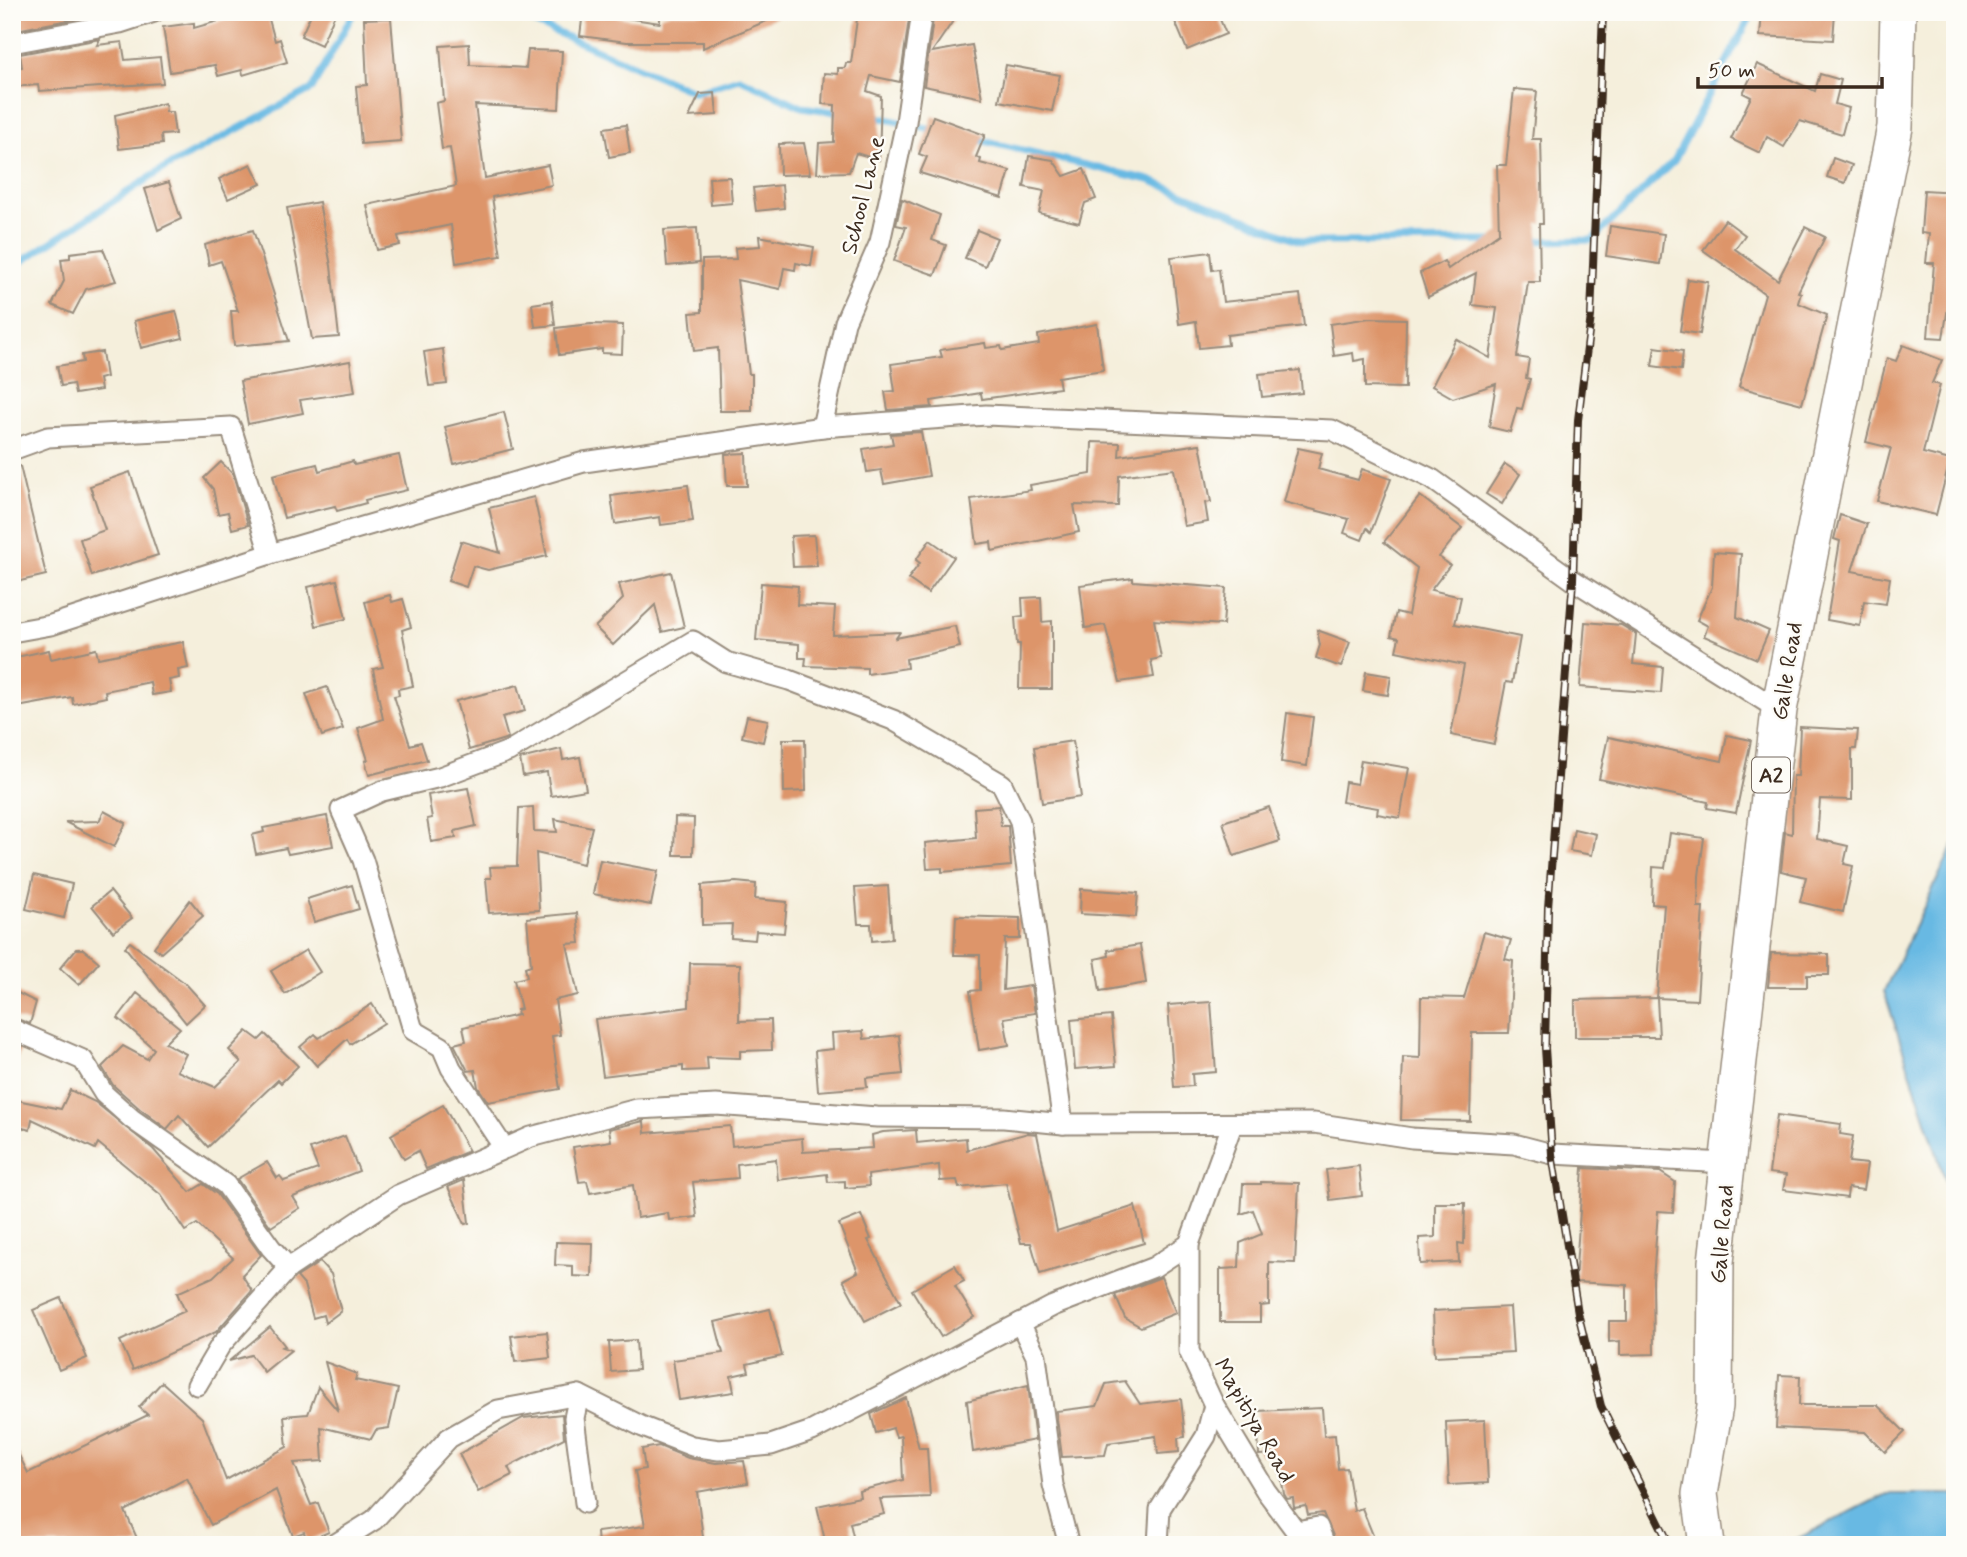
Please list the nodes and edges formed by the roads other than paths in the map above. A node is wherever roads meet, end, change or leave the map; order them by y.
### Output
1 (154, 12) edge
2 (922, 12) edge
3 (1898, 12) edge
4 (12, 43) edge
5 (822, 427) junction
6 (12, 450) edge
7 (270, 554) junction
8 (12, 632) edge
9 (1779, 710) junction
10 (12, 1028) edge
11 (1063, 1124) junction
12 (1232, 1125) junction
13 (505, 1149) junction
14 (1727, 1163) junction
15 (1189, 1244) junction
16 (289, 1268) junction
17 (1020, 1322) junction
18 (197, 1385) dead end
19 (579, 1395) junction
20 (1214, 1405) junction
21 (586, 1503) dead end
22 (334, 1545) edge
23 (1069, 1545) edge
24 (1158, 1545) edge
25 (1325, 1545) edge
26 (1707, 1545) edge

1 - 4 street
2 - 5 street, School Lane
3 - 9 highway, Galle Road / A2
5 - 7 street
5 - 9 street
6 - 7 street
7 - 8 street
9 - 14 highway, Galle Road / A2
10 - 16 street
11 - 12 street
11 - 13 street
11 - 13 street
12 - 14 street
12 - 15 street, Mapitiya Road
13 - 16 street
14 - 26 highway, Galle Road / A2
15 - 17 street
15 - 20 street, Mapitiya Road
16 - 18 street
17 - 19 street
17 - 23 street
19 - 21 street
19 - 22 street
20 - 24 street
20 - 25 street, Mapitiya Road

